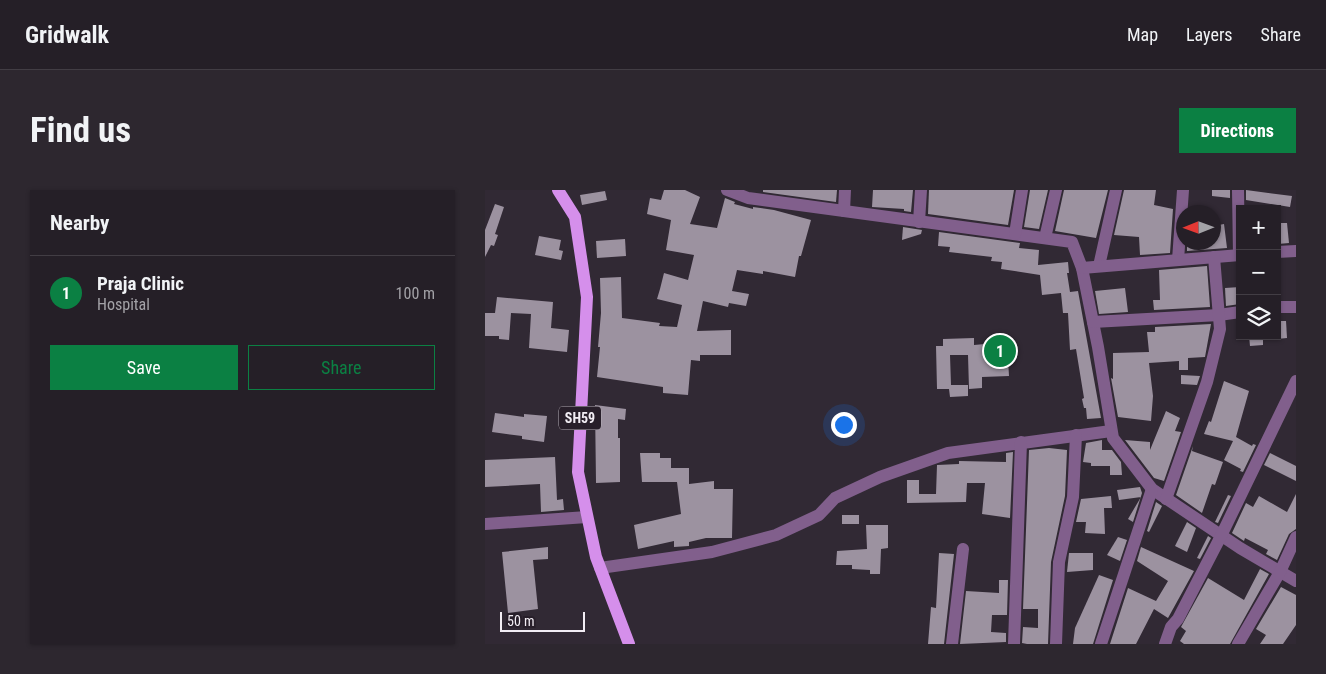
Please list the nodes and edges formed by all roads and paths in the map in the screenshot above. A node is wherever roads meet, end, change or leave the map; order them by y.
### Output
1 (558, 190) edge
2 (727, 190) edge
3 (845, 190) edge
4 (921, 190) edge
5 (1022, 190) edge
6 (1055, 190) edge
7 (1115, 190) edge
8 (1183, 190) edge
9 (1238, 190) edge
10 (749, 194) edge
11 (844, 211) junction
12 (919, 222) junction
13 (1015, 234) junction
14 (1045, 238) junction
15 (1295, 247) edge
16 (1239, 250) edge
17 (1281, 251) edge
18 (1236, 255) edge
19 (1214, 257) junction
20 (1178, 260) junction
21 (1099, 266) junction
22 (1081, 268) junction
23 (1281, 306) edge
24 (1296, 307) edge
25 (1236, 313) edge
26 (1219, 315) junction
27 (1093, 322) junction
28 (1296, 381) edge
29 (1111, 431) junction
30 (1076, 435) junction
31 (1021, 442) junction
32 (1152, 489) junction
33 (1166, 499) junction
34 (587, 516) junction
35 (485, 524) edge
36 (1221, 536) junction
37 (1296, 537) edge
38 (963, 549) dead end
39 (600, 568) junction
40 (1279, 572) junction
41 (1296, 581) edge
42 (629, 644) edge
43 (952, 644) edge
44 (1014, 644) edge
45 (1056, 644) edge
46 (1101, 644) edge
47 (1165, 644) edge
48 (1238, 644) edge

1 - 34 main road, SH59
2 - 10 street
3 - 11 street
4 - 12 street
5 - 13 street
6 - 14 street
7 - 21 street
8 - 20 street
9 - 16 street
10 - 11 street
11 - 12 street
12 - 13 street
13 - 14 street
14 - 22 street
15 - 17 street
18 - 19 street
19 - 20 street
19 - 26 street
20 - 21 street
21 - 22 street
22 - 27 street
23 - 24 street
25 - 26 street
26 - 27 street
26 - 33 street
27 - 29 street
28 - 36 street
29 - 30 street
29 - 32 street
30 - 31 street
30 - 45 street
31 - 39 street
31 - 44 street
32 - 33 street
32 - 46 street
33 - 36 street
34 - 35 street
34 - 39 main road, SH59
36 - 40 street
36 - 47 street
37 - 40 street
38 - 43 street
39 - 42 main road, SH59
40 - 41 street
40 - 48 street

